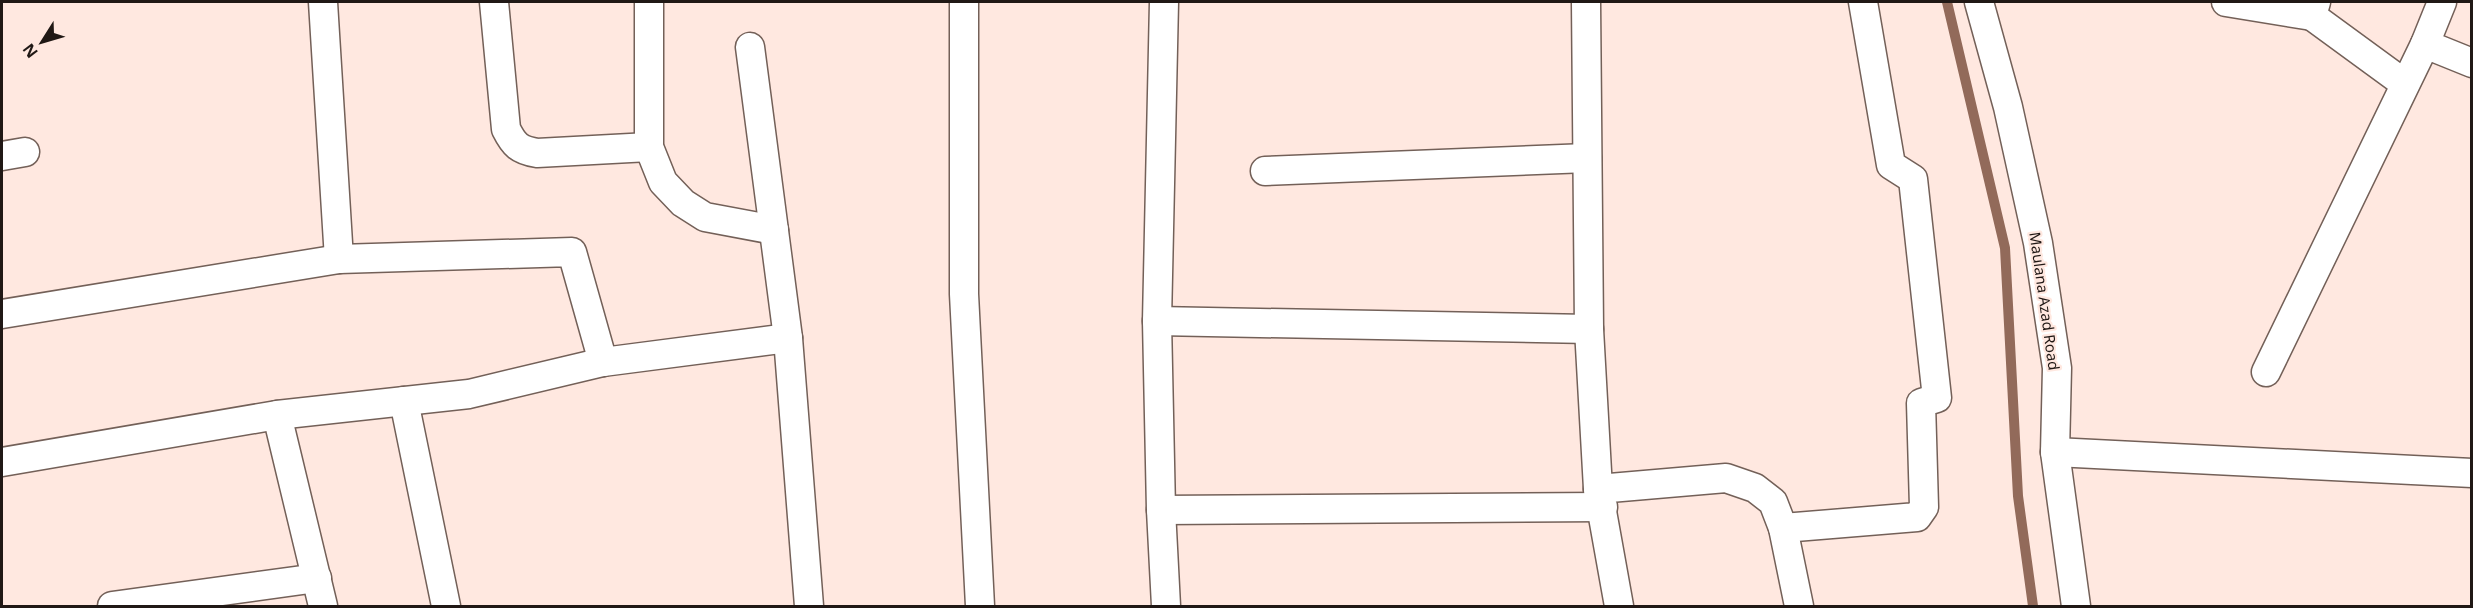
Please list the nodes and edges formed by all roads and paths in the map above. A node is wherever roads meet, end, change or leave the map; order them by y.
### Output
1 (323, 2) edge
2 (494, 2) edge
3 (649, 2) edge
4 (964, 2) edge
5 (1164, 2) edge
6 (1586, 2) edge
7 (1863, 2) edge
8 (1979, 2) edge
9 (2226, 2) edge
10 (2442, 2) edge
11 (2314, 8) edge
12 (2425, 44) junction
13 (750, 47) dead end
14 (2472, 63) edge
15 (2405, 84) junction
16 (649, 147) junction
17 (1587, 158) junction
18 (1265, 171) dead end
19 (774, 230) junction
20 (339, 259) junction
21 (2, 314) edge
22 (1157, 321) junction
23 (1589, 329) junction
24 (788, 338) junction
25 (603, 362) junction
26 (2266, 372) dead end
27 (404, 401) junction
28 (277, 415) junction
29 (2055, 452) junction
30 (2, 462) edge
31 (2472, 473) edge
32 (1601, 498) junction
33 (1161, 510) junction
34 (1783, 528) junction
35 (317, 578) junction
36 (112, 606) edge
37 (323, 606) edge
38 (446, 606) edge
39 (809, 606) edge
40 (980, 606) edge
41 (1166, 606) edge
42 (1619, 606) edge
43 (1799, 606) edge
44 (2076, 606) edge

1 - 20 street
2 - 16 street
3 - 16 street
4 - 40 street
5 - 22 street
6 - 17 street
7 - 34 street
8 - 29 street, Maulana Azad Road
9 - 11 street
10 - 12 street
11 - 15 street
12 - 14 street
12 - 15 street
13 - 19 street
15 - 26 street
16 - 19 street
17 - 18 street
17 - 23 street
19 - 24 street
20 - 21 street
20 - 25 street
22 - 23 street
22 - 33 street
23 - 32 street
24 - 25 street
24 - 39 street
25 - 27 street
27 - 28 street
27 - 38 street
28 - 30 street
28 - 35 street
29 - 31 street
29 - 44 street, Maulana Azad Road
32 - 33 street
32 - 34 street
32 - 42 street
33 - 41 street
34 - 43 street
35 - 36 street
35 - 37 street

